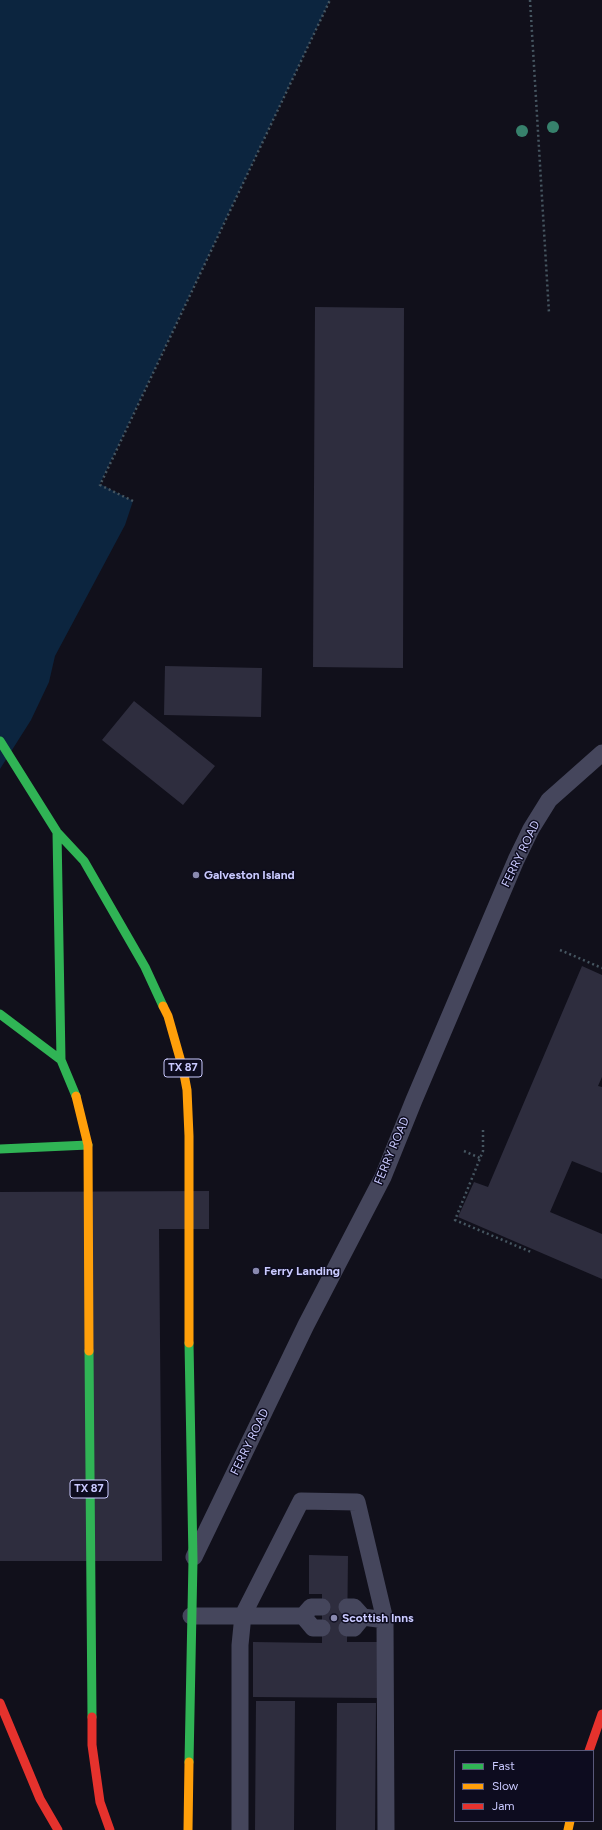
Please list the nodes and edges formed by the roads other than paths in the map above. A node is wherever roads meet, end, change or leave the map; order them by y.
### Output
1 (0, 741) edge
2 (602, 753) edge
3 (57, 832) junction
4 (0, 1014) edge
5 (61, 1060) junction
6 (88, 1145) junction
7 (0, 1149) edge
8 (193, 1560) junction
9 (322, 1607) dead end
10 (347, 1607) dead end
11 (192, 1616) junction
12 (243, 1616) junction
13 (303, 1616) junction
14 (363, 1617) junction
15 (385, 1620) junction
16 (322, 1628) dead end
17 (347, 1628) dead end
18 (0, 1703) edge
19 (602, 1714) edge
20 (589, 1750) edge
21 (58, 1830) edge
22 (110, 1830) edge
23 (188, 1830) edge
24 (240, 1830) edge
25 (386, 1830) edge

1 - 3 main road, TX 87
2 - 8 lane, FERRY ROAD
3 - 5 main road, TX 87
3 - 8 main road, TX 87
4 - 5 main road, TX 87
5 - 6 main road, TX 87
6 - 7 main road
6 - 22 main road, TX 87
8 - 11 main road, TX 87
9 - 13 lane
10 - 14 lane
11 - 12 lane
11 - 23 main road, TX 87
12 - 13 lane
12 - 15 lane
12 - 24 lane
13 - 16 lane
14 - 15 lane
14 - 17 lane
15 - 25 lane
18 - 21 main road
19 - 20 main road

